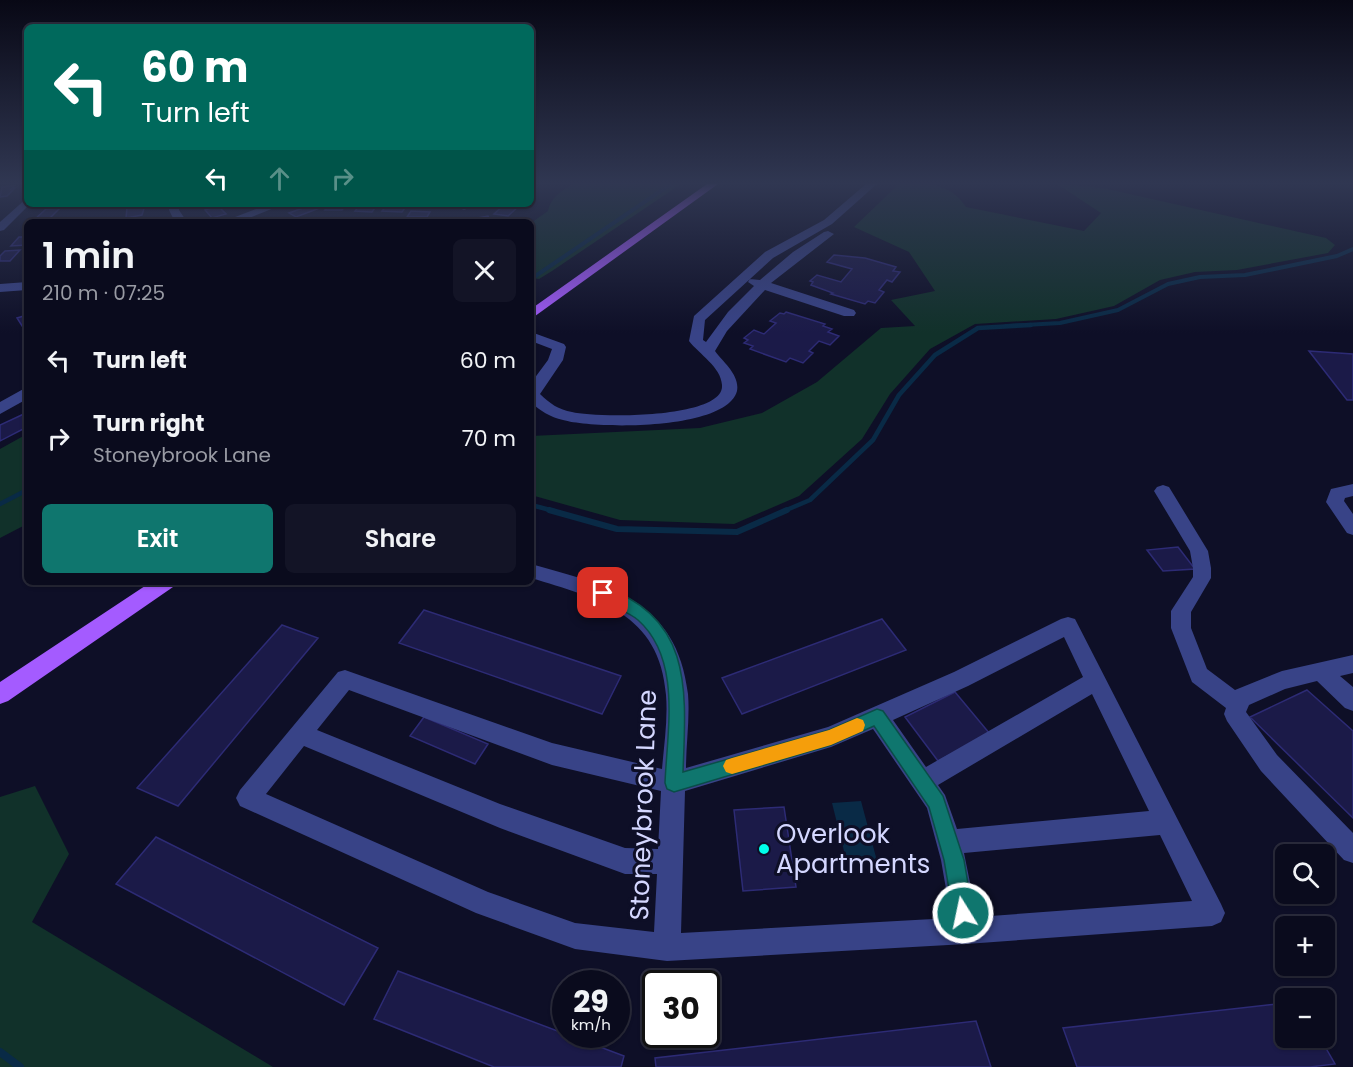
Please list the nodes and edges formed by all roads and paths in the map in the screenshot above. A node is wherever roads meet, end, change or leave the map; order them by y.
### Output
1 (643, 234) edge
2 (807, 234) edge
3 (829, 234) edge
4 (743, 279) junction
5 (764, 285) junction
6 (24, 286) edge
7 (0, 288) edge
8 (534, 313) edge
9 (849, 313) dead end
10 (534, 337) edge
11 (709, 350) junction
12 (534, 388) edge
13 (24, 394) edge
14 (534, 397) edge
15 (0, 409) edge
16 (1353, 490) edge
17 (1163, 491) dead end
18 (1353, 528) edge
19 (534, 572) edge
20 (162, 585) edge
21 (1353, 664) edge
22 (1320, 671) junction
23 (1096, 681) junction
24 (0, 694) edge
25 (1353, 701) edge
26 (1238, 705) junction
27 (877, 716) junction
28 (301, 734) junction
29 (923, 781) junction
30 (674, 783) junction
31 (1166, 822) junction
32 (949, 842) junction
33 (1353, 851) edge
34 (670, 862) junction
35 (966, 931) junction
36 (667, 947) junction

1 - 8 main road
2 - 4 street
3 - 5 street
4 - 5 street
4 - 11 street
5 - 9 street
5 - 11 street
6 - 7 street
10 - 12 street
11 - 14 street
13 - 15 street
16 - 18 street
17 - 26 street
19 - 30 street, Stoneybrook Lane
20 - 24 main road
21 - 22 street
22 - 25 street
22 - 26 street
23 - 27 street
23 - 29 street
23 - 31 street
26 - 33 street
27 - 29 street
27 - 30 street
28 - 30 street
28 - 34 street
28 - 36 street
29 - 32 street
30 - 34 street, Stoneybrook Lane
31 - 32 street
31 - 35 street
32 - 35 street
34 - 36 street, Stoneybrook Lane
35 - 36 street

